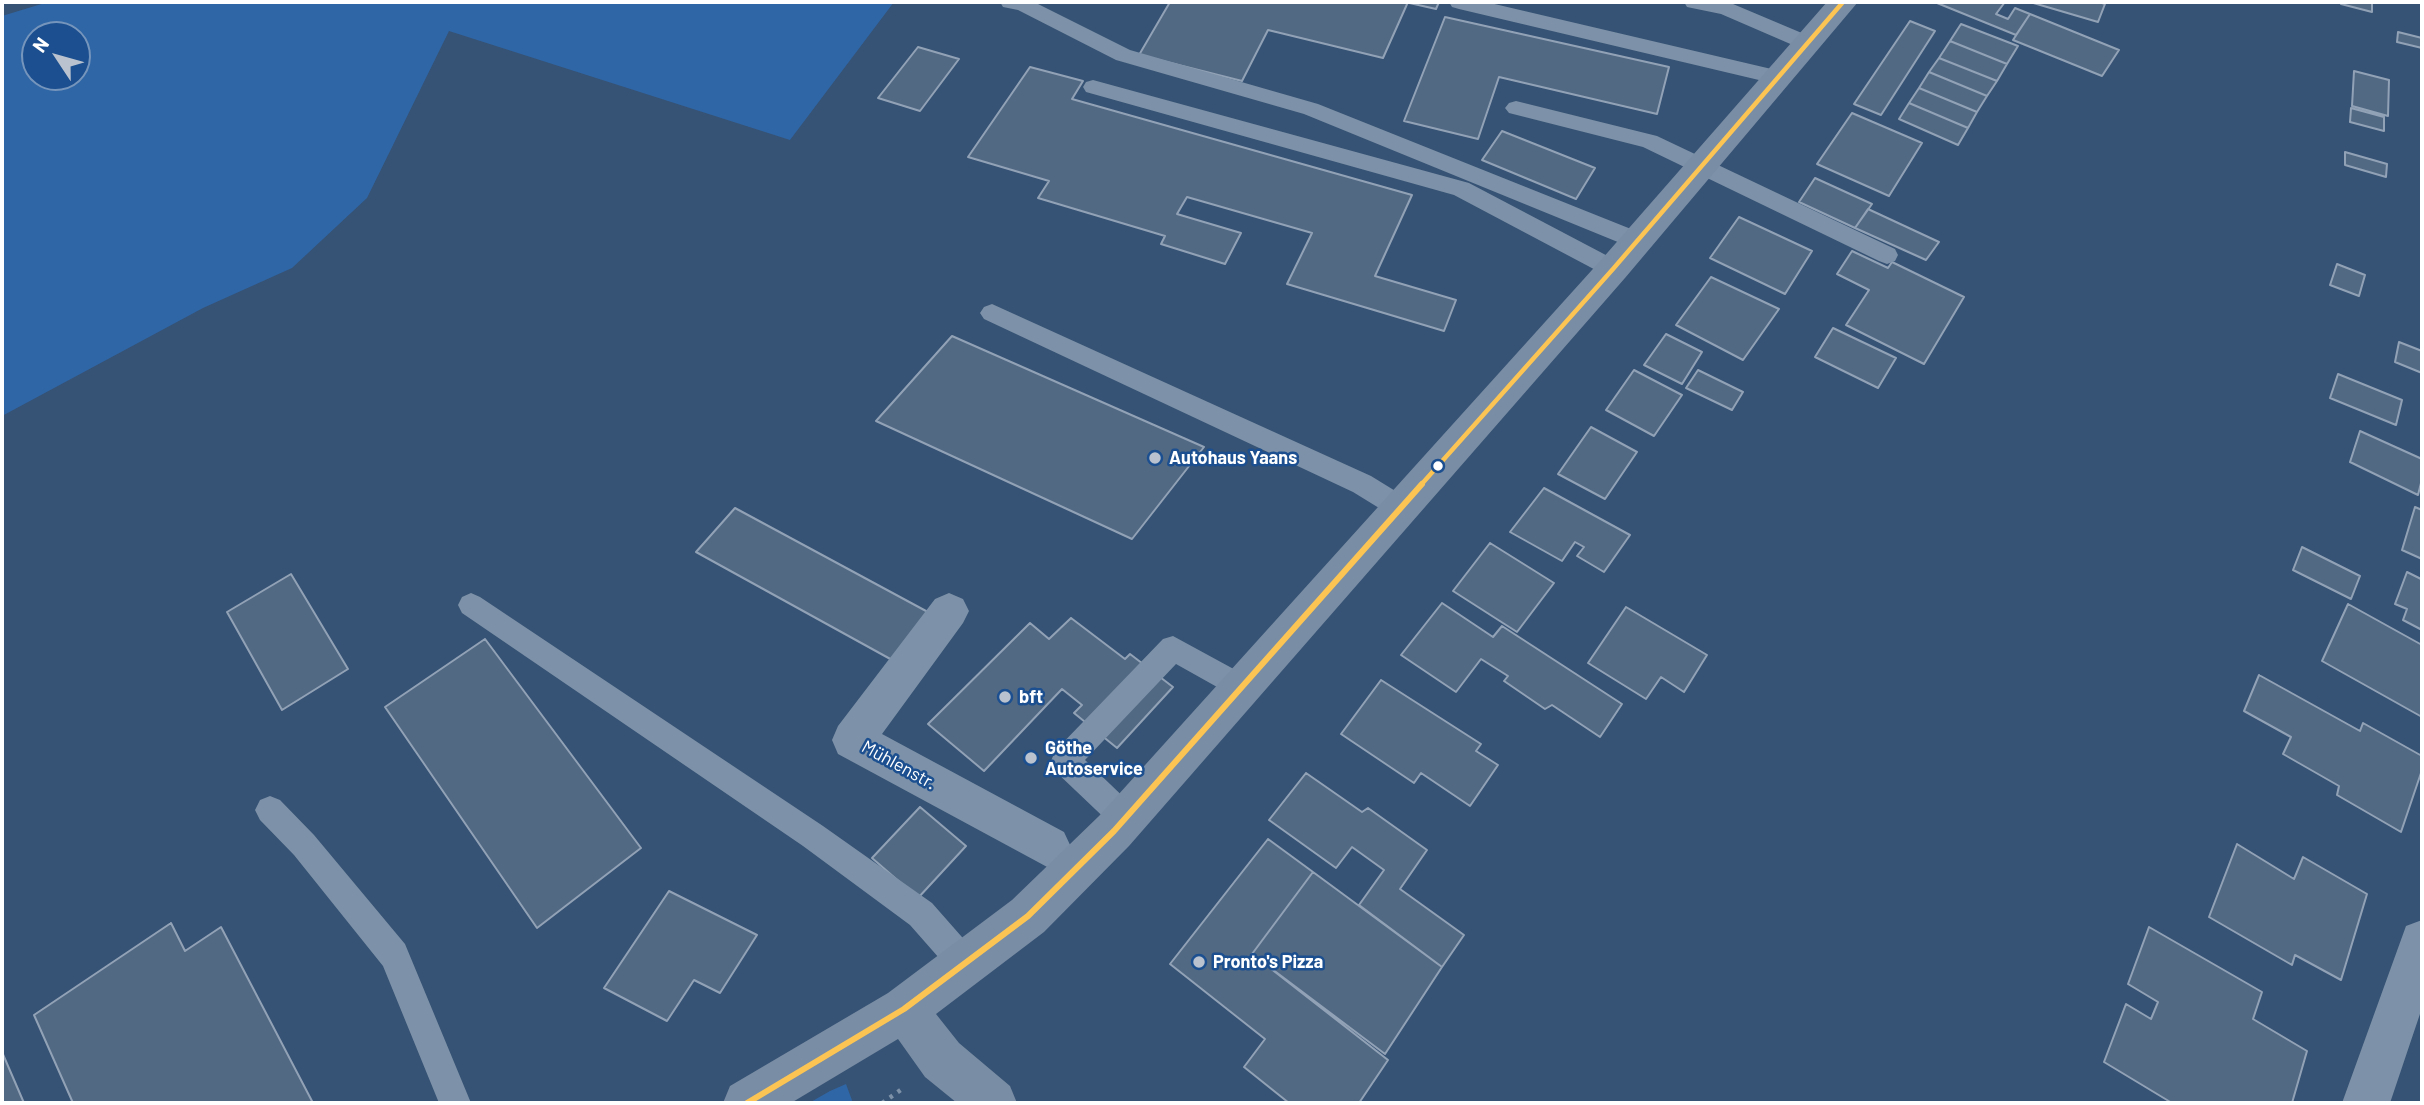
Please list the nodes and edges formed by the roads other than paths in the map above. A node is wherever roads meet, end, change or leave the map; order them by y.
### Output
1 (1010, 2) edge
2 (1459, 2) edge
3 (1513, 2) edge
4 (1694, 2) edge
5 (1843, 2) edge
6 (1730, 6) edge
7 (1551, 22) junction
8 (1809, 44) junction
9 (1780, 78) junction
10 (1093, 87) dead end
11 (1516, 108) dead end
12 (1702, 167) junction
13 (1625, 255) junction
14 (1888, 255) dead end
15 (992, 313) dead end
16 (1401, 508) junction
17 (471, 605) dead end
18 (949, 611) dead end
19 (1242, 688) junction
20 (270, 810) dead end
21 (1125, 818) junction
22 (1049, 847) dead end
23 (2422, 942) edge
24 (965, 964) junction
25 (904, 1009) junction
26 (455, 1103) edge
27 (747, 1103) edge
28 (993, 1103) edge
29 (2366, 1103) edge

1 - 13 lane
2 - 7 lane
3 - 7 lane
4 - 6 lane
5 - 8 main road
6 - 8 lane
7 - 9 lane
8 - 9 main road
9 - 12 main road
10 - 13 lane
11 - 12 lane
12 - 13 main road
12 - 14 lane
13 - 16 main road
15 - 16 lane
16 - 19 main road
17 - 24 lane
18 - 22 street, Mühlenstr.
19 - 21 main road
19 - 21 lane
20 - 26 lane
21 - 24 main road
23 - 29 street
24 - 25 main road
25 - 27 main road
25 - 28 main road

